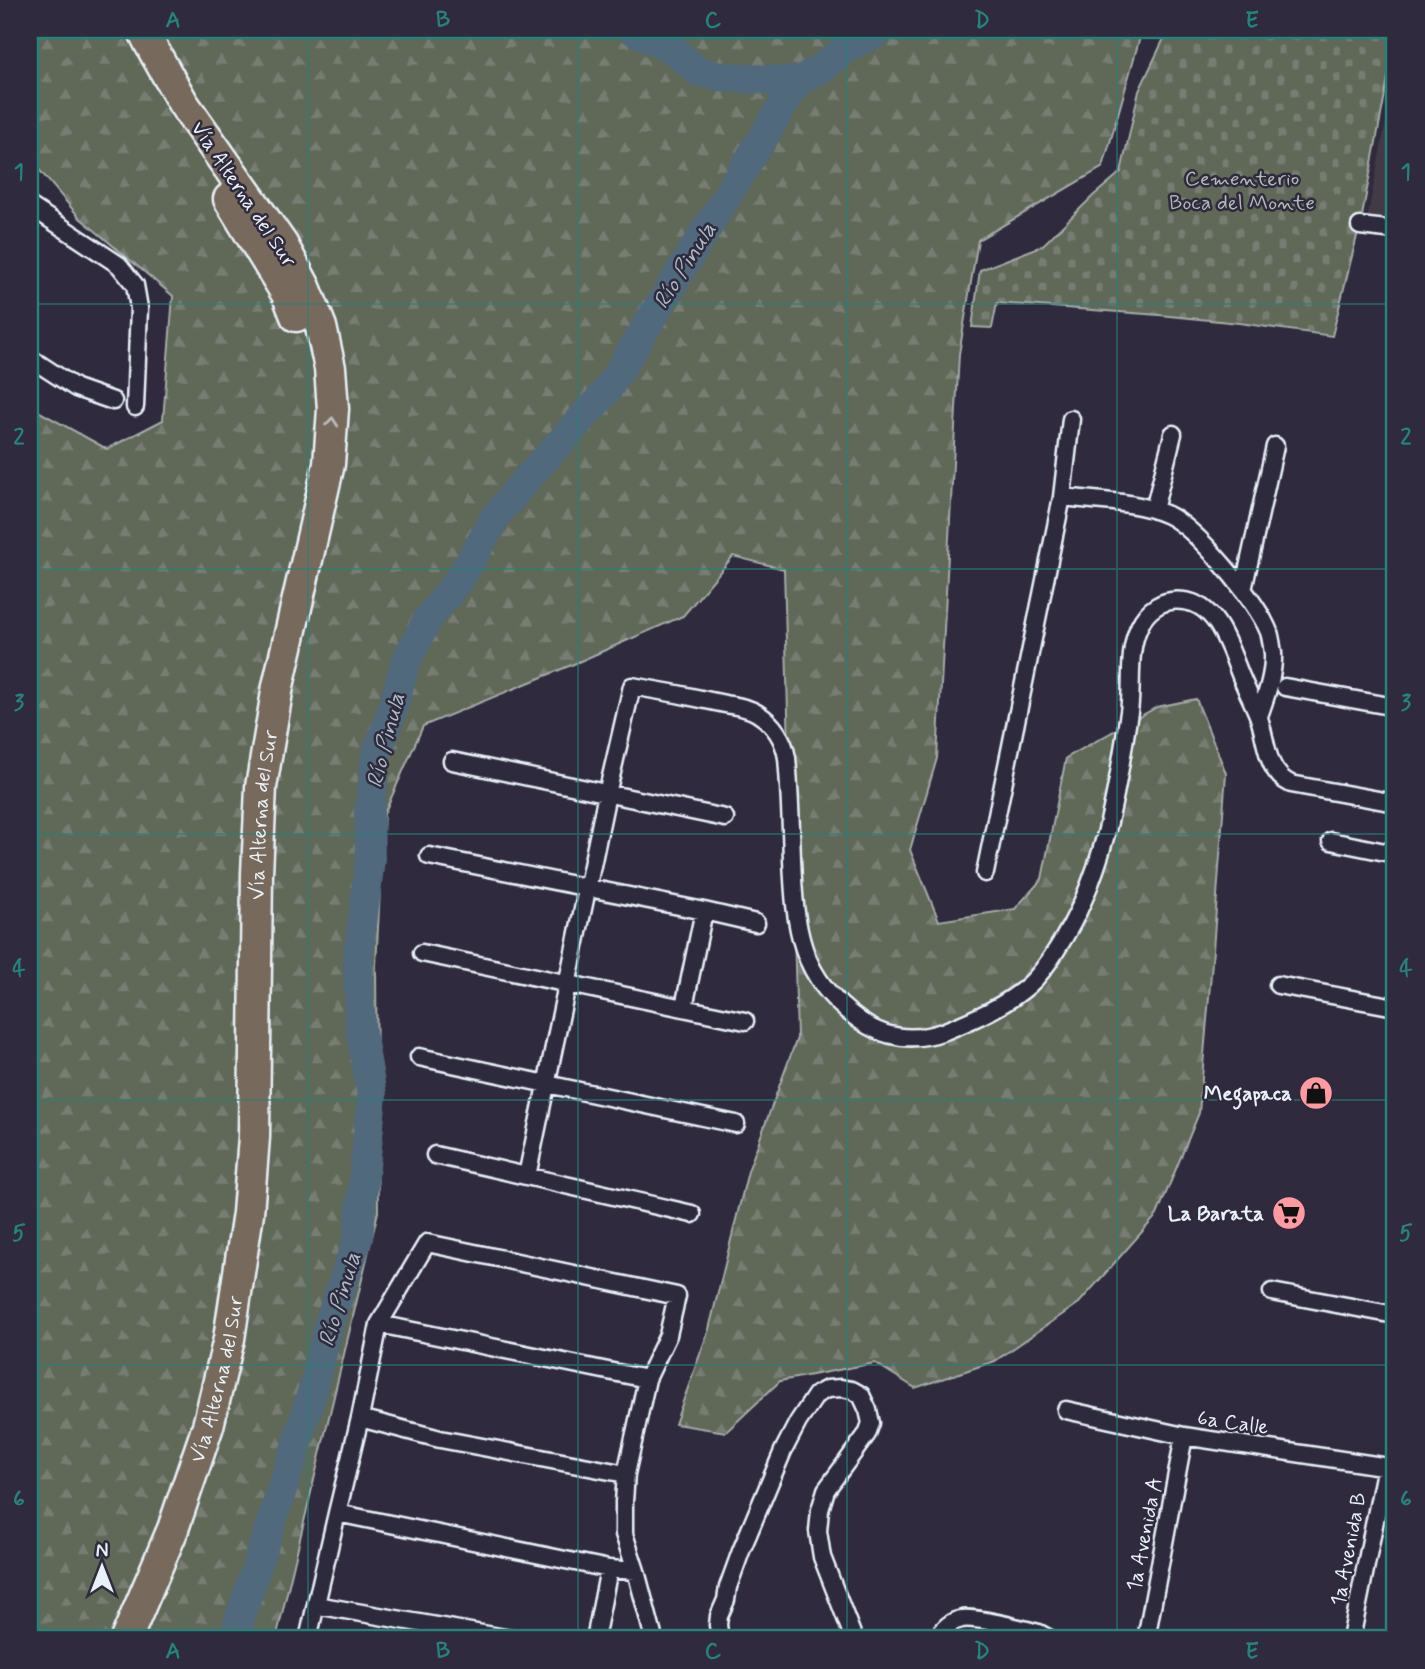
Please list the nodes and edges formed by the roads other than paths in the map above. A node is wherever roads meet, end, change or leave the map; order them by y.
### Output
1 (123, 30) edge
2 (144, 30) edge
3 (30, 206) edge
4 (1360, 226) dead end
5 (1395, 230) edge
6 (30, 358) edge
7 (113, 401) dead end
8 (135, 407) dead end
9 (1071, 419) dead end
10 (1172, 434) dead end
11 (1275, 446) dead end
12 (1062, 497) junction
13 (1154, 510) junction
14 (1242, 590) junction
15 (1285, 687) dead end
16 (1395, 707) edge
17 (1259, 716) junction
18 (452, 761) dead end
19 (607, 794) junction
20 (1395, 803) edge
21 (725, 818) dead end
22 (1331, 841) dead end
23 (1395, 854) edge
24 (429, 856) dead end
25 (985, 873) dead end
26 (587, 889) junction
27 (704, 911) junction
28 (757, 923) dead end
29 (422, 953) dead end
30 (568, 984) junction
31 (1278, 985) dead end
32 (684, 1007) junction
33 (1395, 1007) edge
34 (745, 1021) dead end
35 (419, 1058) dead end
36 (546, 1084) junction
37 (736, 1124) dead end
38 (435, 1155) dead end
39 (527, 1176) junction
40 (692, 1214) dead end
41 (1272, 1292) dead end
42 (1395, 1315) edge
43 (379, 1324) junction
44 (647, 1379) junction
45 (1066, 1410) dead end
46 (360, 1418) junction
47 (1184, 1436) junction
48 (1391, 1467) edge
49 (626, 1474) junction
50 (337, 1513) junction
51 (609, 1569) junction
52 (636, 1570) junction
53 (316, 1605) junction
54 (110, 1639) edge
55 (126, 1639) edge
56 (308, 1639) edge
57 (511, 1639) edge
58 (595, 1639) edge
59 (654, 1639) edge
60 (720, 1639) edge
61 (854, 1639) edge
62 (937, 1639) edge
63 (1049, 1639) edge
64 (1146, 1639) edge
65 (1351, 1639) edge

1 - 54 highway, Vía Alterna del Sur
55 -> 2 highway, Vía Alterna del Sur
3 - 8 street
4 - 5 street
6 - 7 street
9 - 12 street
10 - 13 street
11 - 14 street
12 - 13 street
12 - 25 street
13 - 14 street
14 - 17 street
15 - 16 street
17 - 19 street
17 - 20 street
18 - 19 street
19 - 21 street
19 - 26 street
22 - 23 street
24 - 26 street
26 - 27 street
26 - 30 street
27 - 28 street
27 - 32 street
29 - 30 street
30 - 32 street
30 - 36 street
31 - 33 street
32 - 34 street
35 - 36 street
36 - 37 street
36 - 39 street
38 - 39 street
39 - 40 street
41 - 42 street
43 - 44 street
43 - 44 street
43 - 46 street
44 - 49 street
45 - 47 street, 6a Calle
46 - 49 street
46 - 50 street
47 - 48 street, 6a Calle
47 - 64 street, 1a Avenida A
48 - 65 street, 1a Avenida B
49 - 52 street
50 - 51 street
50 - 53 street
51 - 52 street
51 - 58 street
52 - 59 street
53 - 56 street
53 - 57 street
60 - 61 street
62 - 63 street

